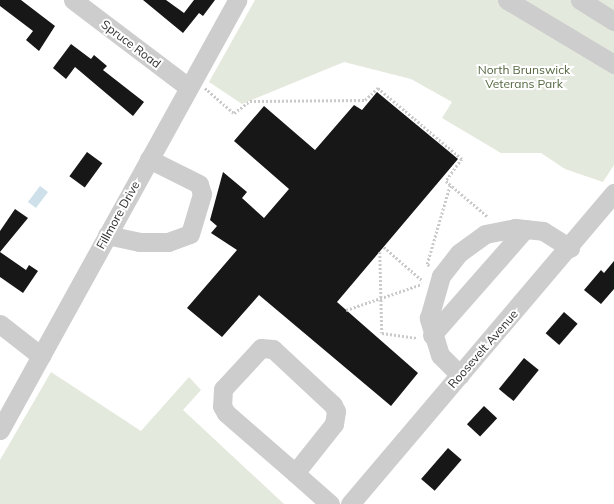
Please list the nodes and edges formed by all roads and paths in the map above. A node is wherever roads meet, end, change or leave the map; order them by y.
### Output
1 (73, 0) edge
2 (237, 0) edge
3 (507, 0) edge
4 (580, 0) edge
5 (614, 21) edge
6 (614, 64) edge
7 (195, 86) junction
8 (149, 158) junction
9 (450, 184) junction
10 (614, 193) edge
11 (488, 218) dead end
12 (526, 229) junction
13 (107, 235) junction
14 (384, 247) dead end
15 (570, 248) junction
16 (380, 252) dead end
17 (429, 266) dead end
18 (381, 298) junction
19 (346, 310) dead end
20 (0, 324) edge
21 (427, 337) junction
22 (41, 356) junction
23 (460, 375) junction
24 (0, 430) edge
25 (295, 473) junction
26 (330, 504) edge
27 (350, 504) edge

1 - 7 street, Spruce Road
2 - 7 street, Fillmore Drive
3 - 6 street
4 - 5 street
7 - 8 street, Fillmore Drive
7 - 9 path
8 - 13 street, Fillmore Drive
8 - 13 street
9 - 11 path
9 - 17 path
10 - 15 street, Roosevelt Avenue
12 - 15 street
12 - 21 street
12 - 21 street
13 - 22 street, Fillmore Drive
14 - 18 path
15 - 23 street, Roosevelt Avenue
16 - 18 path
18 - 19 path
18 - 21 path
20 - 22 street
21 - 23 street
22 - 24 street, Fillmore Drive
23 - 27 street, Roosevelt Avenue
25 - 25 street
25 - 26 street

